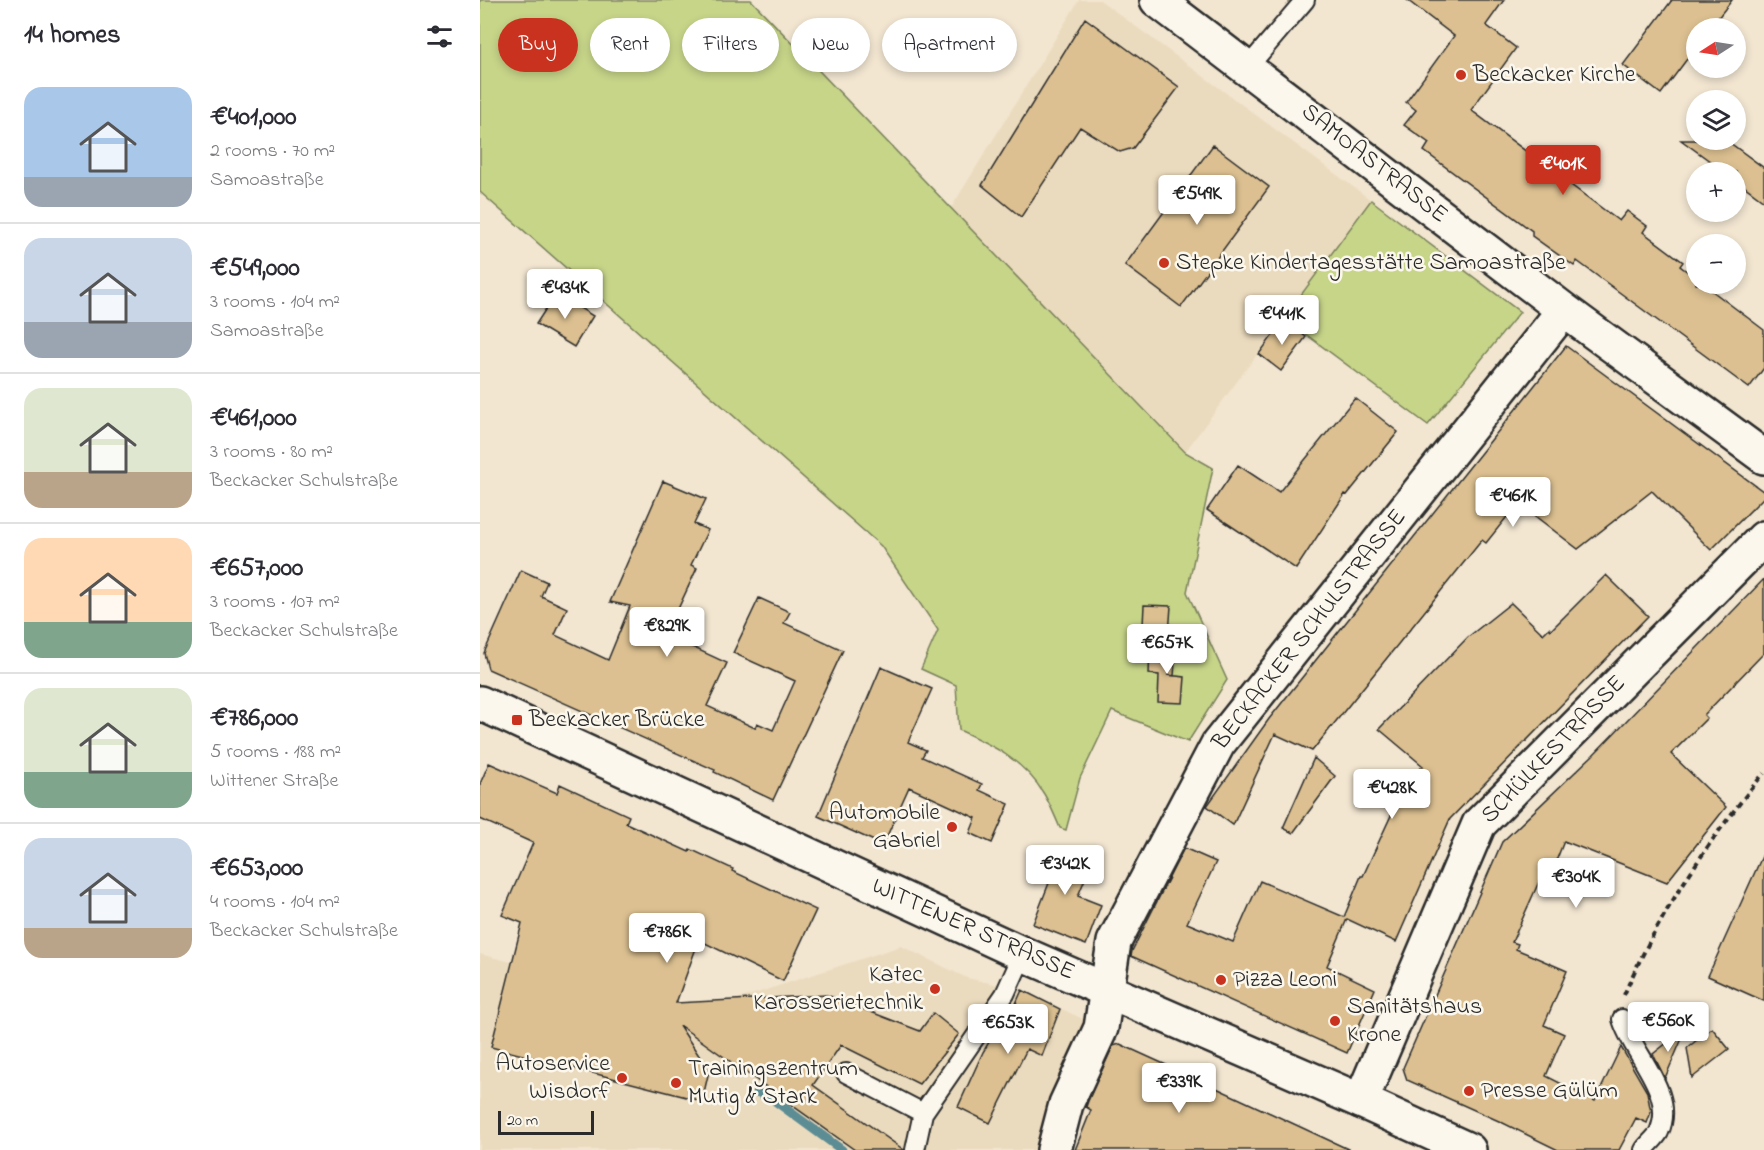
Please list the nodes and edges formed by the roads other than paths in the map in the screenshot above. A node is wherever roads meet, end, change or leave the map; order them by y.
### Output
1 (1158, 0) edge
2 (1305, 0) edge
3 (1248, 67) junction
4 (1564, 310) junction
5 (1764, 457) edge
6 (1764, 538) edge
7 (480, 704) edge
8 (1023, 954) junction
9 (1107, 990) junction
10 (1622, 1019) dead end
11 (846, 1073) dead end
12 (1361, 1101) junction
13 (923, 1113) junction
14 (915, 1150) edge
15 (1054, 1150) edge
16 (1468, 1150) edge
17 (1644, 1150) edge

1 - 3 street, SAMOASTRASSE
2 - 3 lane
3 - 4 street, SAMOASTRASSE
4 - 5 street, SAMOASTRASSE
4 - 9 street, BECKACKER SCHULSTRASSE
6 - 12 street, SCHÜLKESTRASSE
7 - 8 street, WITTENER STRASSE
8 - 9 street, WITTENER STRASSE
8 - 13 lane
9 - 12 street, WITTENER STRASSE
9 - 15 street, BECKACKER SCHULSTRASSE
10 - 17 lane
11 - 13 lane
12 - 16 street, WITTENER STRASSE
13 - 14 lane

